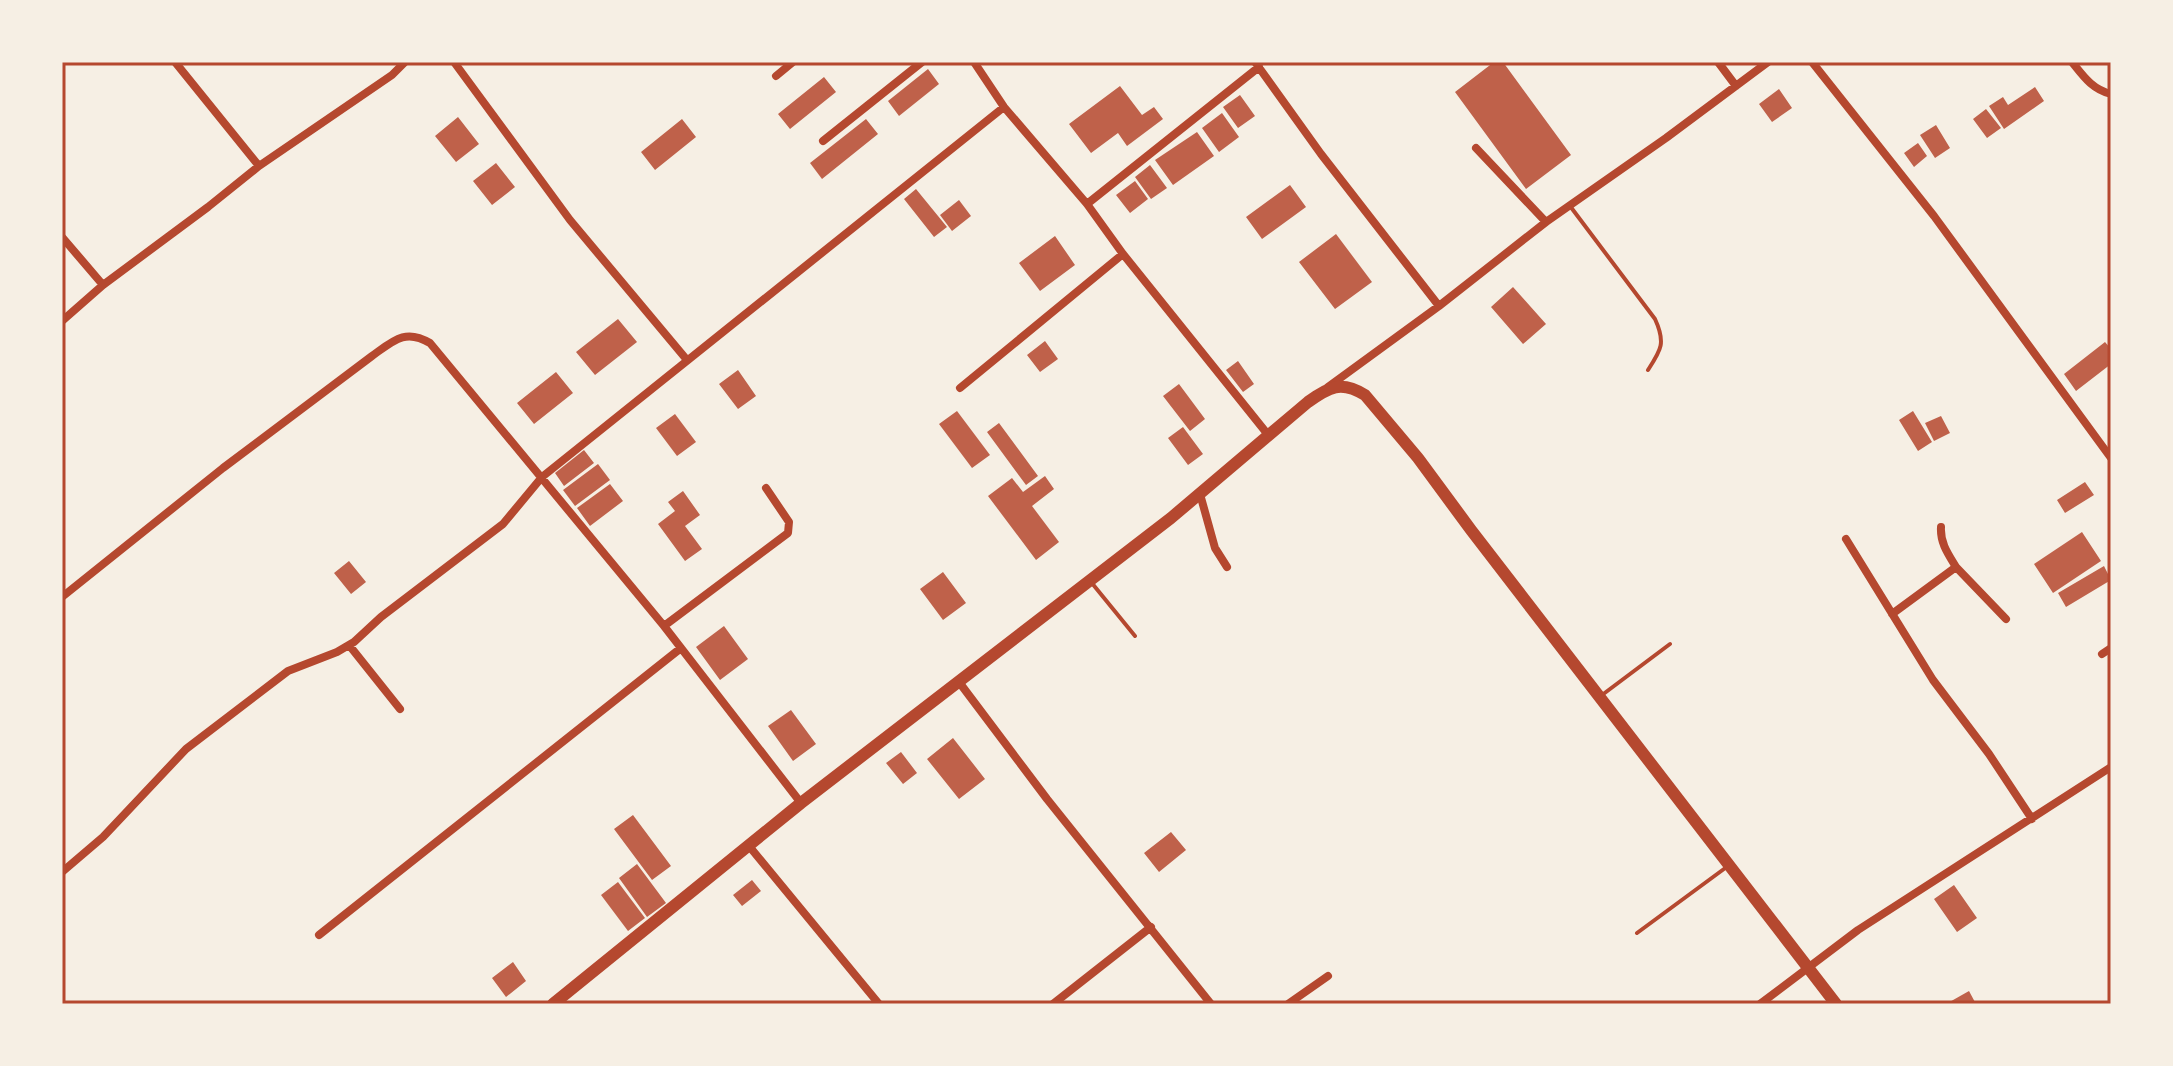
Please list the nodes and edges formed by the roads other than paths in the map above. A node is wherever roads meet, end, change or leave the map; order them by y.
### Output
1 (175, 62) edge
2 (405, 62) edge
3 (454, 62) edge
4 (793, 62) edge
5 (922, 62) edge
6 (974, 62) edge
7 (1718, 62) edge
8 (1768, 62) edge
9 (1812, 62) edge
10 (2072, 62) edge
11 (1257, 64) edge
12 (776, 76) dead end
13 (1736, 86) junction
14 (2111, 94) edge
15 (1004, 107) junction
16 (823, 141) dead end
17 (1476, 148) dead end
18 (259, 166) junction
19 (1087, 204) junction
20 (1570, 205) junction
21 (1546, 222) junction
22 (62, 237) edge
23 (1123, 254) junction
24 (103, 285) junction
25 (1439, 306) junction
26 (62, 321) edge
27 (687, 360) junction
28 (1648, 370) dead end
29 (960, 388) dead end
30 (1328, 388) junction
31 (1269, 436) junction
32 (2111, 458) edge
33 (542, 477) junction
34 (766, 488) dead end
35 (1200, 494) junction
36 (1941, 527) dead end
37 (1846, 539) dead end
38 (1227, 567) dead end
39 (1956, 567) junction
40 (1090, 581) junction
41 (62, 597) edge
42 (1892, 614) junction
43 (2006, 619) dead end
44 (664, 626) junction
45 (1135, 636) dead end
46 (1670, 644) dead end
47 (349, 645) junction
48 (681, 648) junction
49 (2111, 648) edge
50 (2102, 654) dead end
51 (959, 682) junction
52 (1600, 697) junction
53 (400, 709) dead end
54 (2111, 767) edge
55 (801, 803) junction
56 (2032, 819) junction
57 (749, 846) junction
58 (1728, 866) junction
59 (62, 872) edge
60 (1151, 927) junction
61 (1637, 933) dead end
62 (319, 935) dead end
63 (1808, 968) junction
64 (1328, 976) dead end
65 (553, 1004) edge
66 (879, 1004) edge
67 (1053, 1004) edge
68 (1211, 1004) edge
69 (1288, 1004) edge
70 (1760, 1004) edge
71 (1836, 1004) edge

1 - 18 street
2 - 18 street
3 - 27 street
4 - 12 street
5 - 16 street
6 - 15 street
7 - 13 street
8 - 13 street
9 - 32 street
10 - 14 street
11 - 19 street
11 - 25 street
13 - 20 street
15 - 19 street
15 - 27 street
17 - 21 street
18 - 24 street
19 - 23 street
20 - 21 street
20 - 28 lane
21 - 25 street
22 - 24 street
23 - 29 street
23 - 31 street
24 - 26 street
25 - 30 street
27 - 33 street
30 - 31 main road
30 - 52 main road
31 - 35 main road
33 - 41 street
33 - 44 street
33 - 47 street
34 - 44 street
35 - 38 street
35 - 40 main road
36 - 39 street
37 - 42 street
39 - 42 street
39 - 43 street
40 - 45 lane
40 - 51 main road
42 - 56 street
44 - 48 street
46 - 52 lane
47 - 53 street
47 - 59 street
48 - 55 street
48 - 62 street
49 - 50 street
51 - 55 main road
51 - 60 street
52 - 58 main road
54 - 56 street
55 - 57 main road
56 - 63 street
57 - 65 main road
57 - 66 street
58 - 61 lane
58 - 63 main road
60 - 67 street
60 - 68 street
63 - 70 street
63 - 71 main road
64 - 69 street

